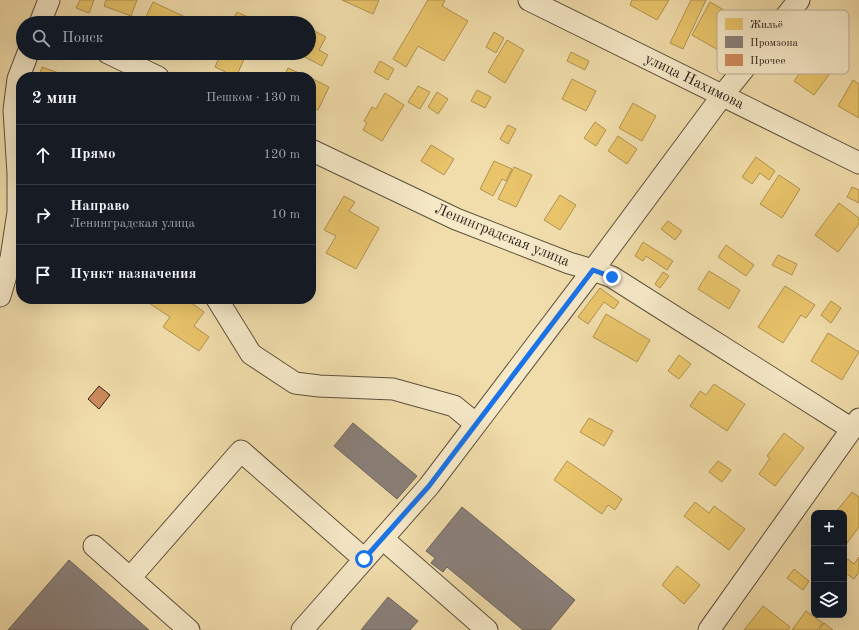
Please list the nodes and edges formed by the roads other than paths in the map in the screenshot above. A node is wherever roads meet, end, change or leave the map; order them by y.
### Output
1 (49, 0) edge
2 (529, 0) edge
3 (799, 0) edge
4 (791, 10) edge
5 (44, 16) edge
6 (25, 60) edge
7 (123, 60) edge
8 (21, 72) edge
9 (148, 72) edge
10 (740, 74) edge
11 (16, 94) edge
12 (722, 96) junction
13 (16, 136) edge
14 (316, 152) edge
15 (859, 163) edge
16 (16, 226) edge
17 (593, 270) junction
18 (0, 296) edge
19 (220, 304) edge
20 (476, 424) junction
21 (855, 424) edge
22 (383, 539) junction
23 (94, 546) dead end
24 (364, 559) junction
25 (130, 578) junction
26 (189, 630) edge
27 (302, 630) edge
28 (487, 630) edge
29 (709, 630) edge

1 - 5 street
2 - 12 street, улица Нахимова
3 - 4 street
6 - 8 street
7 - 9 street
10 - 12 street
11 - 13 street
12 - 15 street, улица Нахимова
12 - 17 street
14 - 17 street, Ленинградская улица
16 - 18 street
17 - 20 street
17 - 21 street, Ленинградская улица
19 - 20 street
20 - 22 street
21 - 29 street
22 - 24 street
22 - 28 street
23 - 25 street
24 - 25 street
24 - 27 street
25 - 26 street

